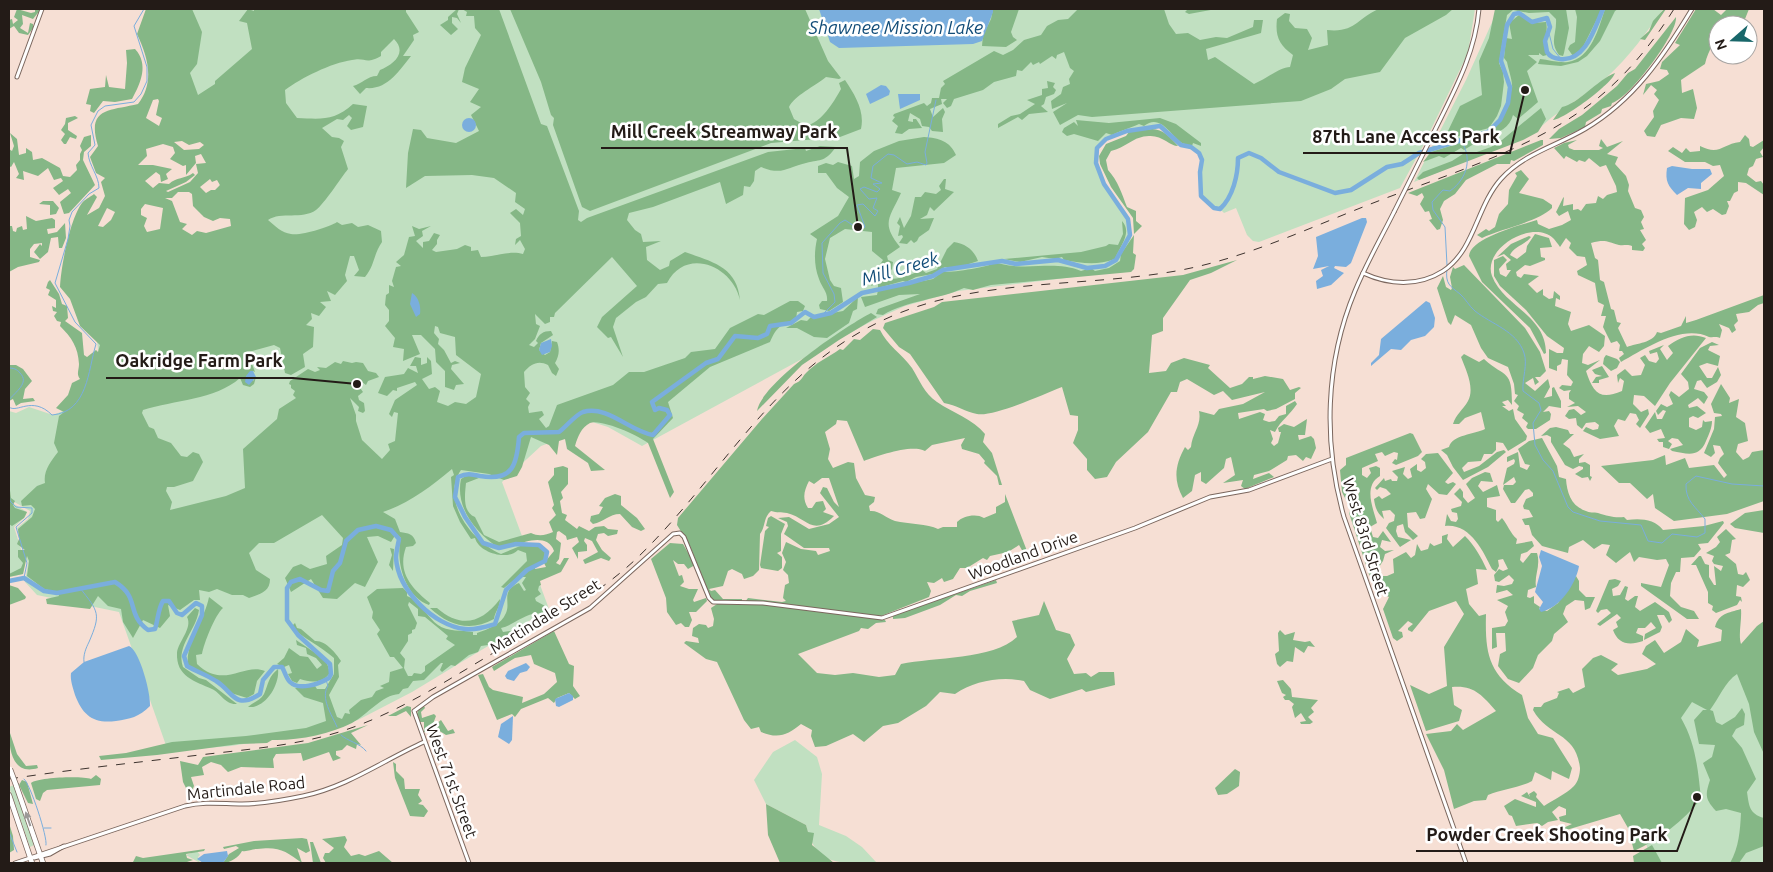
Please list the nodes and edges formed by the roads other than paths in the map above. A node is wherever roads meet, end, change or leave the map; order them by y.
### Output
1 (42, 9) edge
2 (1479, 9) edge
3 (1692, 9) edge
4 (17, 76) dead end
5 (1363, 273) junction
6 (1332, 459) junction
7 (677, 532) joint
8 (416, 708) joint
9 (424, 742) junction
10 (9, 767) edge
11 (9, 795) edge
12 (40, 855) junction
13 (32, 861) edge
14 (15, 863) edge
15 (43, 863) edge
16 (469, 863) edge
17 (1466, 863) edge

1 - 4 street
2 - 5 street, West 83rd Street, bridge
3 - 5 street
5 - 6 street, West 83rd Street
6 - 7 street, Woodland Drive
6 - 17 street, West 83rd Street
7 - 8 street, Martindale Street
8 - 9 street, West 71st Street
9 - 12 street, Martindale Road
9 - 16 street, West 71st Street
12 -> 10 highway, bridge
11 - 13 highway
12 - 13 street, Martindale Road
12 - 15 highway
13 - 14 street

